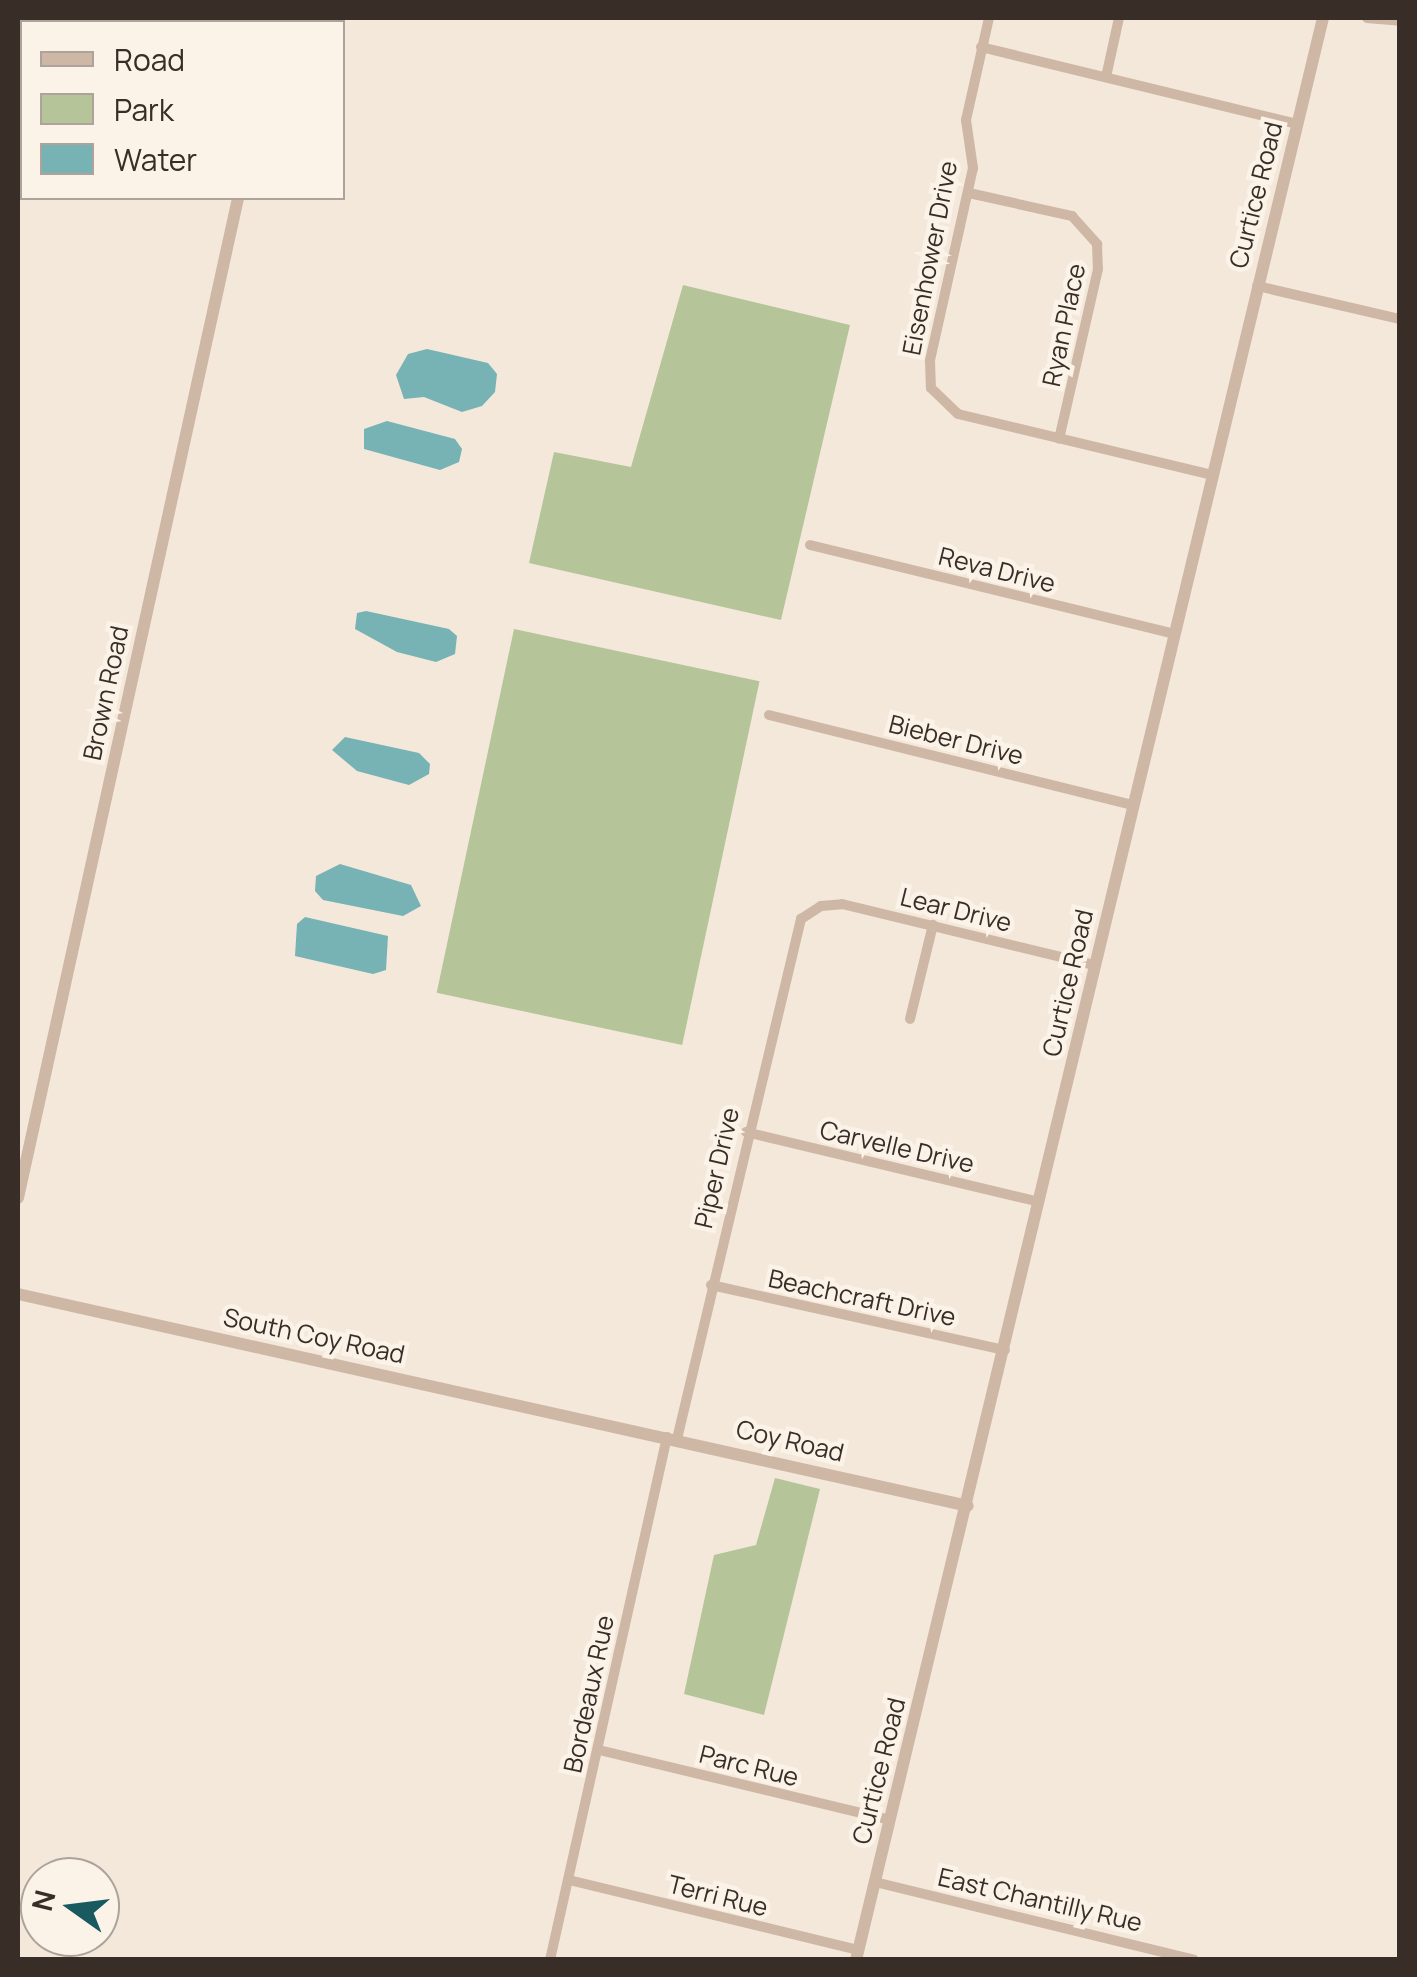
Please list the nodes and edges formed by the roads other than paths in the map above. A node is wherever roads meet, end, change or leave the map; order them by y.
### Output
1 (988, 18) edge
2 (1119, 18) edge
3 (1323, 18) edge
4 (1367, 18) edge
5 (1400, 21) edge
6 (982, 47) junction
7 (1106, 77) junction
8 (1297, 124) junction
9 (969, 193) junction
10 (238, 200) edge
11 (1257, 286) junction
12 (1400, 319) edge
13 (1059, 439) junction
14 (1212, 474) junction
15 (810, 544) dead end
16 (1174, 634) junction
17 (769, 715) dead end
18 (1133, 804) junction
19 (809, 912) joint
20 (934, 925) junction
21 (1095, 964) junction
22 (910, 1019) dead end
23 (746, 1132) junction
24 (18, 1198) edge
25 (1039, 1202) junction
26 (711, 1285) junction
27 (18, 1294) edge
28 (1004, 1350) junction
29 (601, 1423) joint
30 (672, 1438) junction
31 (968, 1506) junction
32 (599, 1750) junction
33 (890, 1820) junction
34 (569, 1880) junction
35 (875, 1882) junction
36 (857, 1955) edge
37 (550, 1960) edge
38 (1194, 1960) edge

1 - 6 street, Eisenhower Drive
2 - 7 street
3 - 8 street, Curtice Road
4 - 5 street
6 - 7 street
6 - 9 street, Eisenhower Drive
7 - 8 street
8 - 11 street, Curtice Road
9 - 13 street, Eisenhower Drive
9 - 13 street, Ryan Place
10 - 24 street, Brown Road
11 - 12 street
11 - 14 street, Curtice Road
13 - 14 street, Eisenhower Drive
14 - 16 street, Curtice Road
15 - 16 street, Reva Drive
16 - 18 street, Curtice Road
17 - 18 street, Bieber Drive
18 - 21 street, Curtice Road
19 - 20 street, Lear Drive
19 - 23 street, Piper Drive
20 - 21 street, Lear Drive
20 - 22 street
21 - 25 street, Curtice Road
23 - 25 street, Carvelle Drive
23 - 26 street, Piper Drive
25 - 28 street, Curtice Road
26 - 28 street, Beachcraft Drive
26 - 30 street, Piper Drive
27 - 29 street, South Coy Road
28 - 31 street, Curtice Road
29 - 30 street, Coy Road
30 - 31 street, Coy Road
30 - 32 street, Bordeaux Rue
31 - 33 street, Curtice Road
32 - 33 street, Parc Rue
32 - 34 street, Bordeaux Rue
33 - 35 street, Curtice Road
34 - 36 street, Terri Rue
34 - 37 street, Bordeaux Rue
35 - 36 street, Curtice Road
35 - 38 street, East Chantilly Rue

